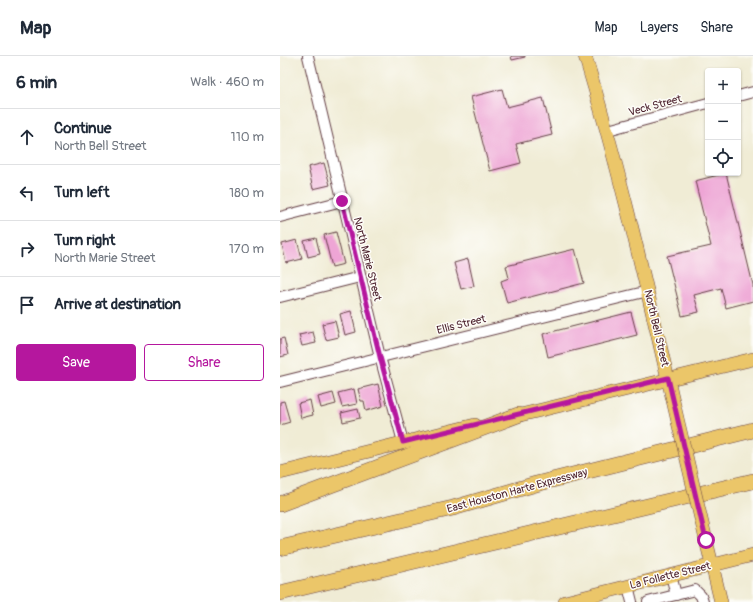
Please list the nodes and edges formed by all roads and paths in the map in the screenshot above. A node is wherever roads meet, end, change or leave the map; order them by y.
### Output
1 (308, 56) edge
2 (585, 56) edge
3 (753, 92) edge
4 (741, 95) edge
5 (705, 104) edge
6 (608, 130) junction
7 (342, 201) junction
8 (280, 217) edge
9 (360, 277) junction
10 (648, 291) junction
11 (280, 297) edge
12 (380, 357) junction
13 (753, 358) edge
14 (668, 378) junction
15 (280, 382) edge
16 (518, 415) junction
17 (753, 430) edge
18 (403, 442) junction
19 (280, 473) edge
20 (753, 481) edge
21 (280, 504) edge
22 (280, 548) edge
23 (753, 555) edge
24 (712, 564) junction
25 (671, 575) junction
26 (628, 586) junction
27 (280, 593) edge
28 (677, 598) edge
29 (589, 599) edge
30 (565, 602) edge
31 (632, 602) edge
32 (648, 602) edge
33 (703, 602) edge
34 (721, 602) edge

1 - 7 street, North Marie Street
2 - 6 main road, North Bell Street
3 - 4 street
5 - 6 street, Veck Street
6 - 10 main road, North Bell Street
7 - 8 street
7 - 9 street, North Marie Street
9 - 11 street
9 - 12 street, North Marie Street
10 - 12 street, Ellis Street
10 - 14 main road, North Bell Street
12 - 15 street, Ellis Street
12 - 18 street, North Marie Street
13 - 14 main road
14 - 16 main road
14 - 24 main road, North Bell Street, bridge
16 - 18 main road
16 - 21 highway
17 - 22 highway, East Houston Harte Expressway
18 - 19 main road
20 - 27 highway
23 - 24 main road, La Follette Street
24 - 25 main road, La Follette Street
24 - 34 main road, North Bell Street
25 - 26 main road, La Follette Street
25 - 28 street
26 - 29 main road, La Follette Street
26 - 31 street
28 - 32 street
28 - 33 street
29 - 30 main road, La Follette Street

